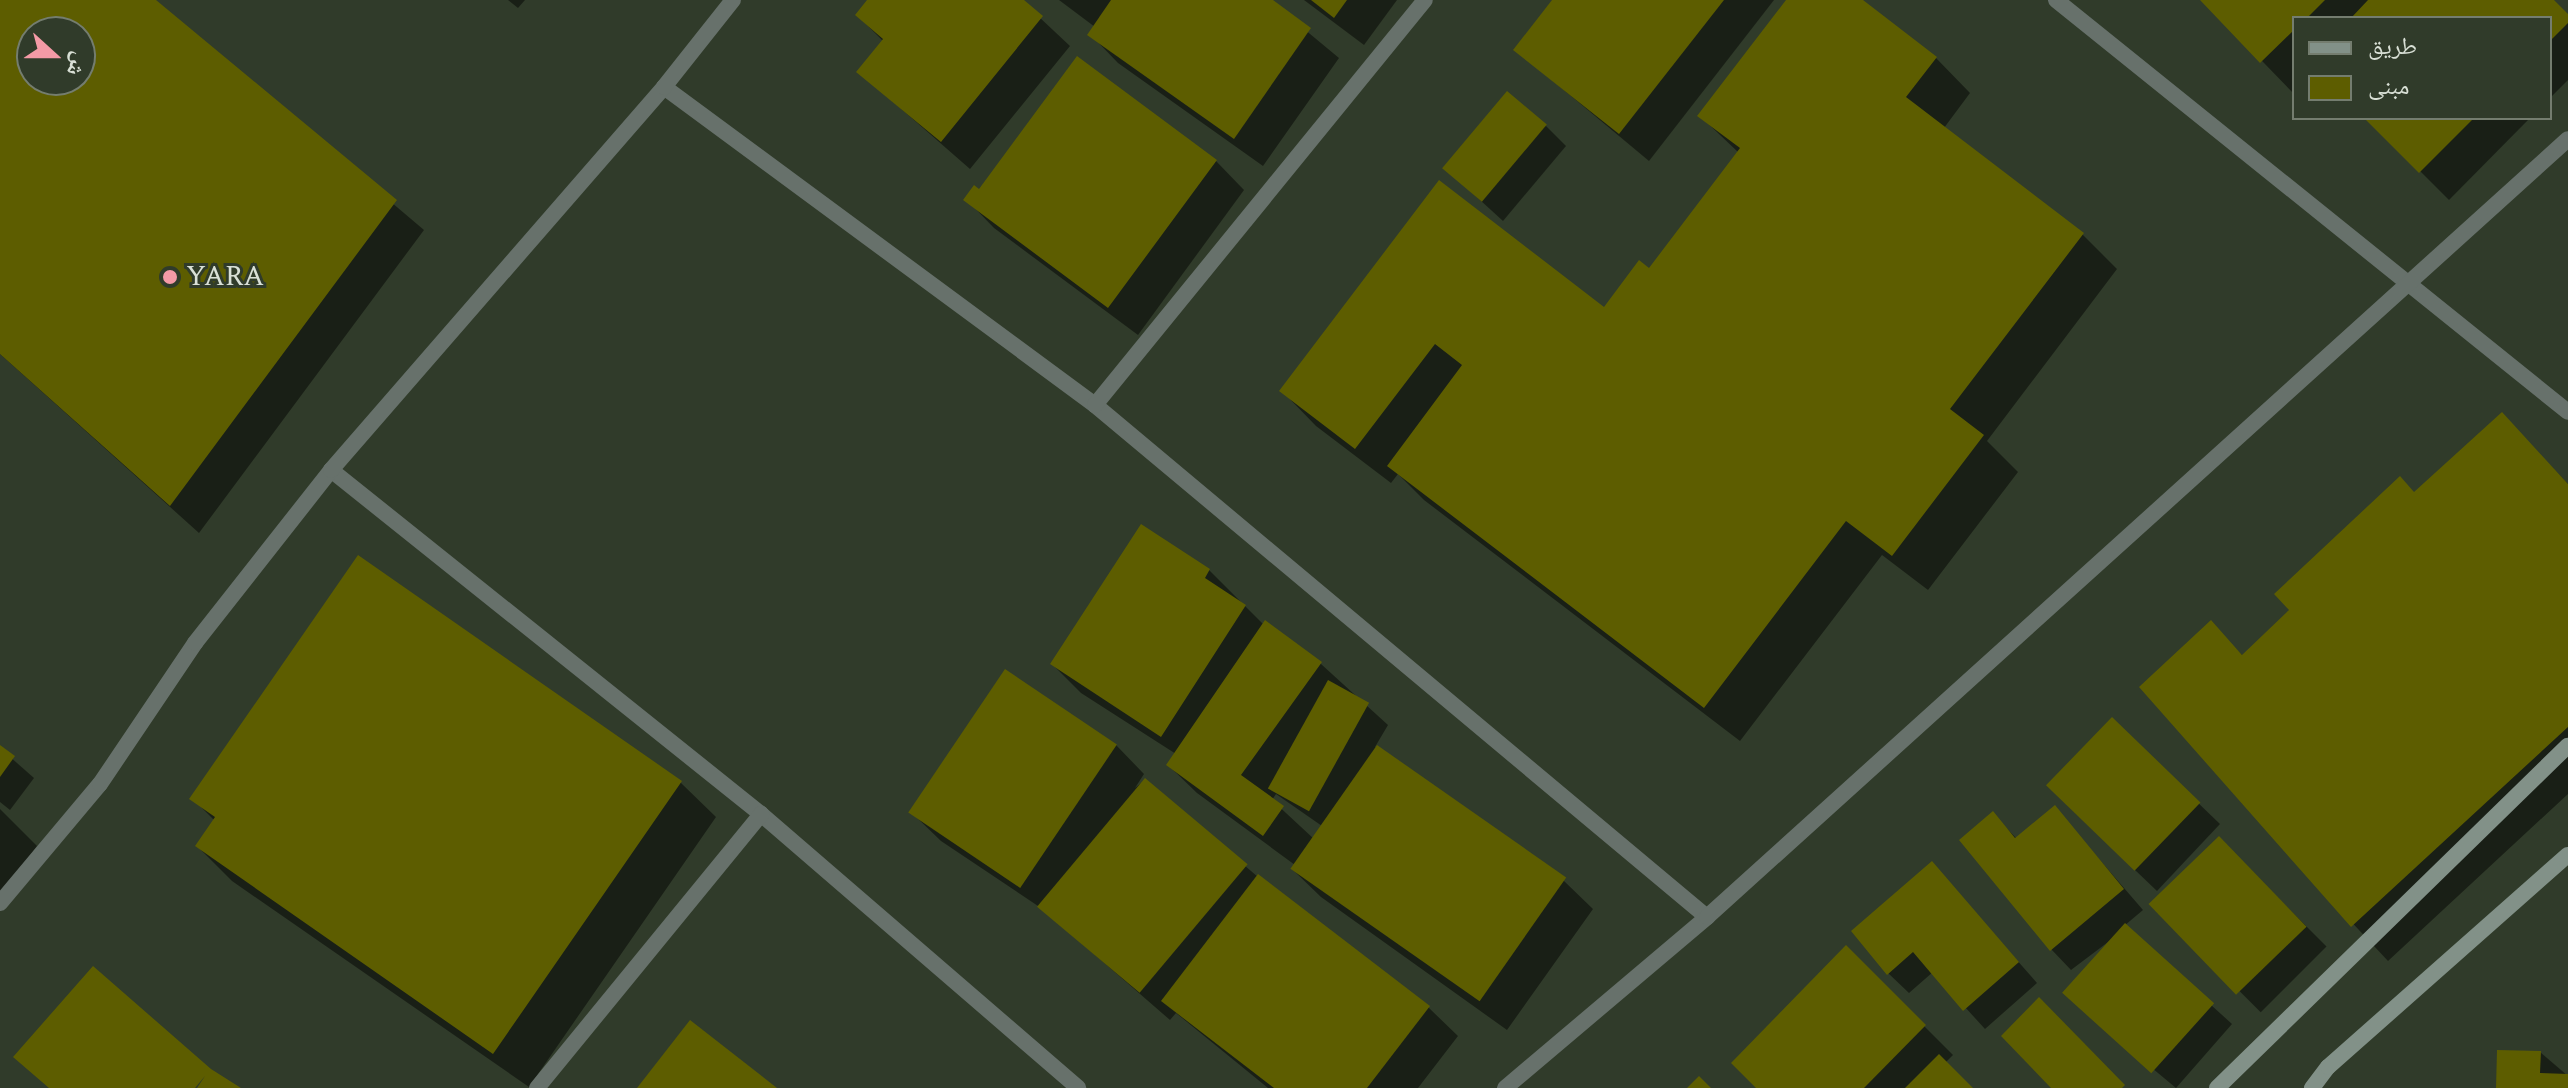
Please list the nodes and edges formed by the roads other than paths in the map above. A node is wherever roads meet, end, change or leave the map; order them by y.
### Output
1 (733, 0) edge
2 (1425, 0) edge
3 (2056, 0) edge
4 (664, 87) junction
5 (2568, 139) edge
6 (2405, 282) junction
7 (1095, 405) junction
8 (2568, 412) edge
9 (331, 470) junction
10 (2568, 746) edge
11 (761, 814) junction
12 (2568, 855) edge
13 (0, 903) edge
14 (1707, 917) junction
15 (537, 1088) edge
16 (1078, 1088) edge
17 (1505, 1088) edge
18 (2217, 1088) edge
19 (2312, 1088) edge

1 - 4 street
2 - 7 street
3 - 6 street
4 - 7 street
4 - 9 street
5 - 6 street
6 - 8 street
6 - 14 street
7 - 14 street
9 - 11 street
9 - 13 street
10 - 18 main road
11 - 15 street
11 - 16 street
12 - 19 main road
14 - 17 street

